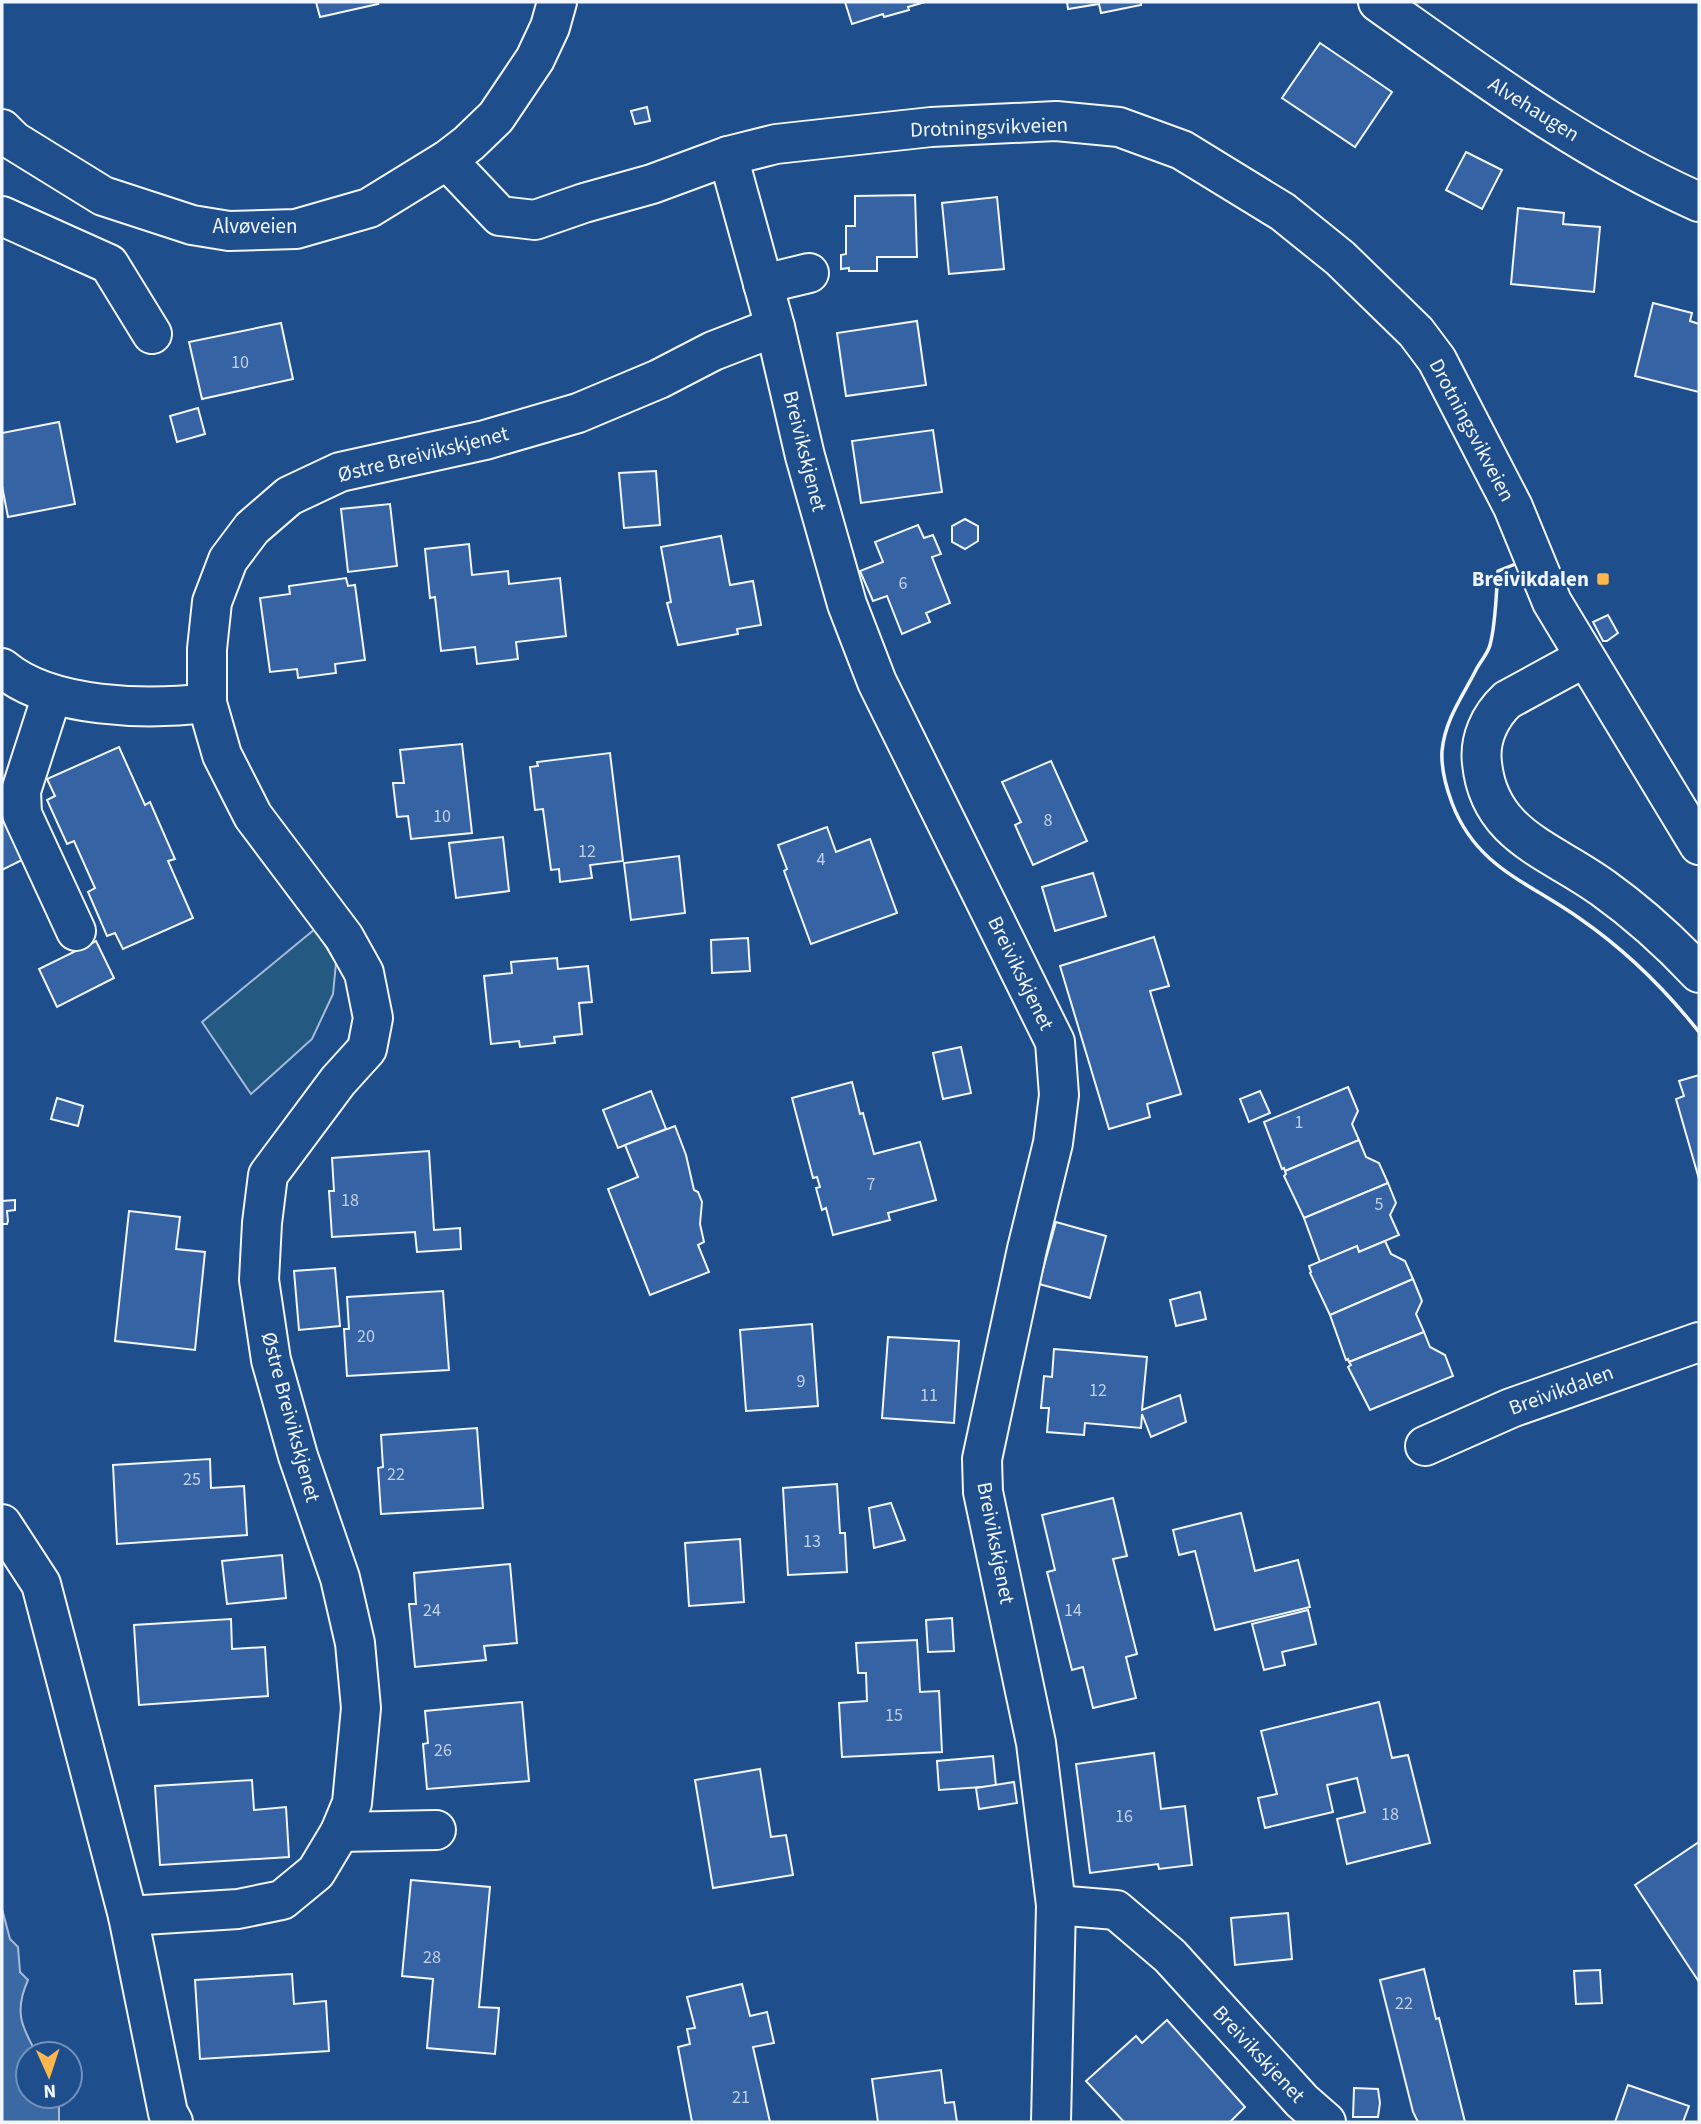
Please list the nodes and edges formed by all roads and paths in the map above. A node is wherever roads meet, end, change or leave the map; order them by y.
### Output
1 (557, 2) edge
2 (1378, 2) edge
3 (2, 129) edge
4 (728, 156) junction
5 (447, 160) junction
6 (1699, 202) edge
7 (2, 216) edge
8 (809, 273) dead end
9 (763, 284) junction
10 (775, 327) junction
11 (152, 334) dead end
12 (1584, 658) junction
13 (6, 675) edge
14 (52, 695) junction
15 (207, 703) junction
16 (1699, 845) edge
17 (76, 931) dead end
18 (1699, 973) edge
19 (1699, 1342) edge
20 (1425, 1446) dead end
21 (2, 1524) edge
22 (436, 1830) dead end
23 (340, 1832) junction
24 (1056, 1905) junction
25 (128, 1916) junction
26 (173, 2122) edge
27 (1051, 2122) edge
28 (1326, 2122) edge

1 - 5 street, Alvøveien
2 - 6 street, Alvehaugen
3 - 5 street, Alvøveien
4 - 5 street, Drotningsvikveien
4 - 9 street, Breivikskjenet
4 - 12 street, Drotningsvikveien
7 - 11 street
8 - 9 street
9 - 10 street, Breivikskjenet
10 - 15 street, Østre Breivikskjenet
10 - 24 street, Breivikskjenet
12 - 16 street, Drotningsvikveien
12 - 18 street
13 - 14 street
14 - 15 street
14 - 17 street
15 - 23 street, Østre Breivikskjenet
19 - 20 street, Breivikdalen
21 - 25 street
22 - 23 street
23 - 25 street, Østre Breivikskjenet
24 - 27 street, Breivikskjenet
24 - 28 street, Breivikskjenet
25 - 26 street

